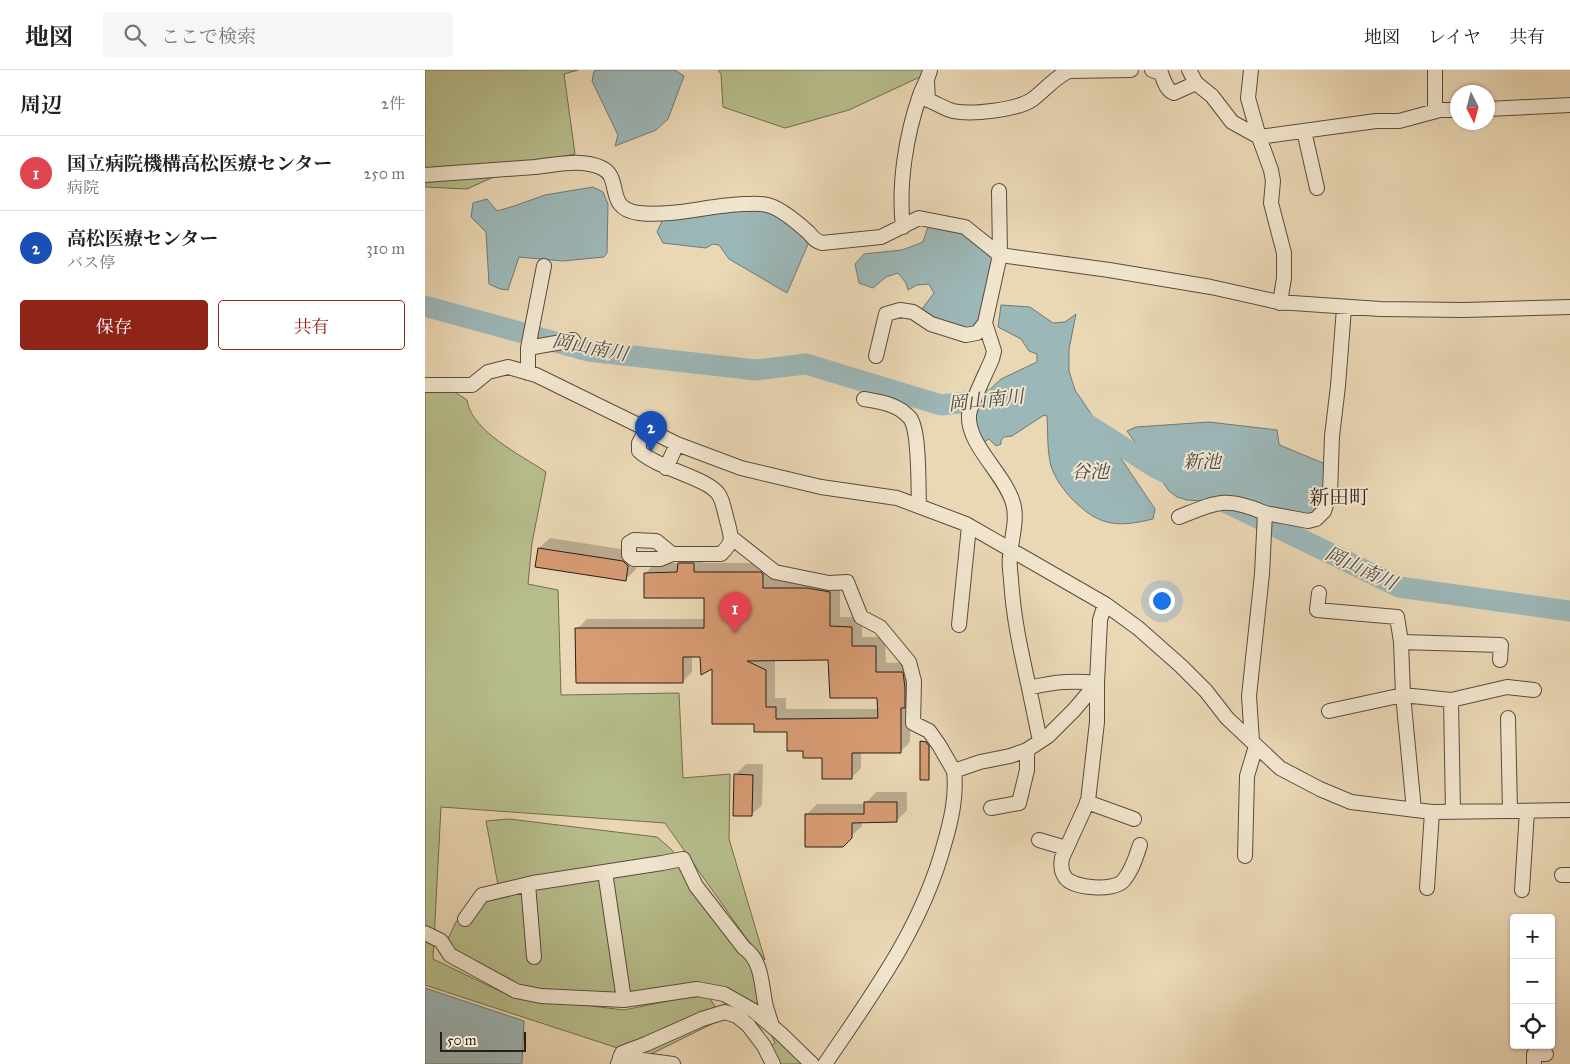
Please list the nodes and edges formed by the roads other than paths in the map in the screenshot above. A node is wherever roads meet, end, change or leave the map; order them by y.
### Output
1 (1131, 70) edge
2 (1152, 70) edge
3 (1189, 70) edge
4 (1251, 70) edge
5 (1435, 70) edge
6 (929, 76) edge
7 (1196, 83) junction
8 (1570, 105) edge
9 (1495, 109) edge
10 (1450, 111) edge
11 (1435, 112) junction
12 (1304, 131) junction
13 (1259, 136) junction
14 (425, 175) edge
15 (1317, 188) dead end
16 (999, 191) dead end
17 (903, 227) junction
18 (1000, 255) junction
19 (544, 266) dead end
20 (1280, 303) junction
21 (1570, 307) edge
22 (1344, 308) junction
23 (985, 323) junction
24 (573, 340) dead end
25 (528, 348) junction
26 (876, 356) dead end
27 (527, 373) junction
28 (425, 384) edge
29 (865, 399) dead end
30 (646, 430) junction
31 (677, 444) junction
32 (666, 468) junction
33 (919, 506) junction
34 (1265, 513) junction
35 (1179, 516) dead end
36 (969, 526) junction
37 (732, 538) junction
38 (1011, 550) junction
39 (672, 554) dead end
40 (1319, 593) dead end
41 (1105, 604) junction
42 (959, 625) dead end
43 (1401, 642) junction
44 (1500, 660) dead end
45 (1097, 683) junction
46 (1029, 688) junction
47 (1534, 690) dead end
48 (1403, 695) junction
49 (1451, 700) junction
50 (1329, 711) dead end
51 (1508, 718) dead end
52 (1040, 740) junction
53 (1254, 744) junction
54 (1027, 750) junction
55 (954, 771) junction
56 (1087, 802) junction
57 (991, 808) dead end
58 (1414, 810) junction
59 (1570, 810) edge
60 (1510, 811) junction
61 (1527, 811) junction
62 (1432, 812) junction
63 (1453, 812) junction
64 (1135, 819) dead end
65 (1039, 840) dead end
66 (1140, 845) dead end
67 (1066, 848) junction
68 (1245, 856) dead end
69 (605, 872) junction
70 (529, 884) junction
71 (1427, 888) dead end
72 (1523, 890) dead end
73 (465, 919) dead end
74 (425, 933) edge
75 (534, 957) dead end
76 (624, 1000) junction
77 (773, 1027) junction
78 (1546, 1054) dead end
79 (619, 1061) edge
80 (673, 1064) edge
81 (773, 1064) edge
82 (812, 1064) edge
83 (825, 1064) edge
84 (1534, 1064) edge

1 - 6 street
2 - 7 street
3 - 7 street
4 - 13 street
5 - 11 street
6 - 17 street
7 - 13 street
8 - 9 street
10 - 11 street
11 - 12 street
12 - 13 street
12 - 15 street
13 - 20 street
14 - 17 street
16 - 18 street
17 - 18 street
18 - 20 street
18 - 23 street
19 - 25 street
20 - 22 street
21 - 22 street
22 - 34 street
23 - 26 street
23 - 38 street
24 - 25 street
25 - 27 street
27 - 28 street
27 - 30 street
29 - 33 street
30 - 31 street
30 - 32 street
31 - 32 street
31 - 33 street
32 - 37 street
33 - 36 street
34 - 35 street
34 - 53 street
36 - 38 street
36 - 42 street
37 - 39 street
37 - 55 street
38 - 41 street
38 - 46 street
40 - 43 street
41 - 45 street
41 - 53 street
43 - 44 street
43 - 48 street
45 - 46 street
45 - 52 street
45 - 56 street
46 - 52 street
47 - 49 street
48 - 49 street
48 - 50 street
48 - 58 street
49 - 63 street
51 - 60 street
52 - 54 street
53 - 58 street
53 - 68 street
54 - 55 street
54 - 57 street
55 - 83 street
56 - 64 street
56 - 67 street
58 - 62 street
59 - 61 street
60 - 61 street
60 - 63 street
61 - 72 street
62 - 63 street
62 - 71 street
65 - 67 street
66 - 67 street
69 - 70 street
69 - 76 street
69 - 77 street
70 - 73 street
70 - 75 street
74 - 76 street
76 - 77 street
77 - 82 street
78 - 84 street
79 - 80 street
79 - 81 street

